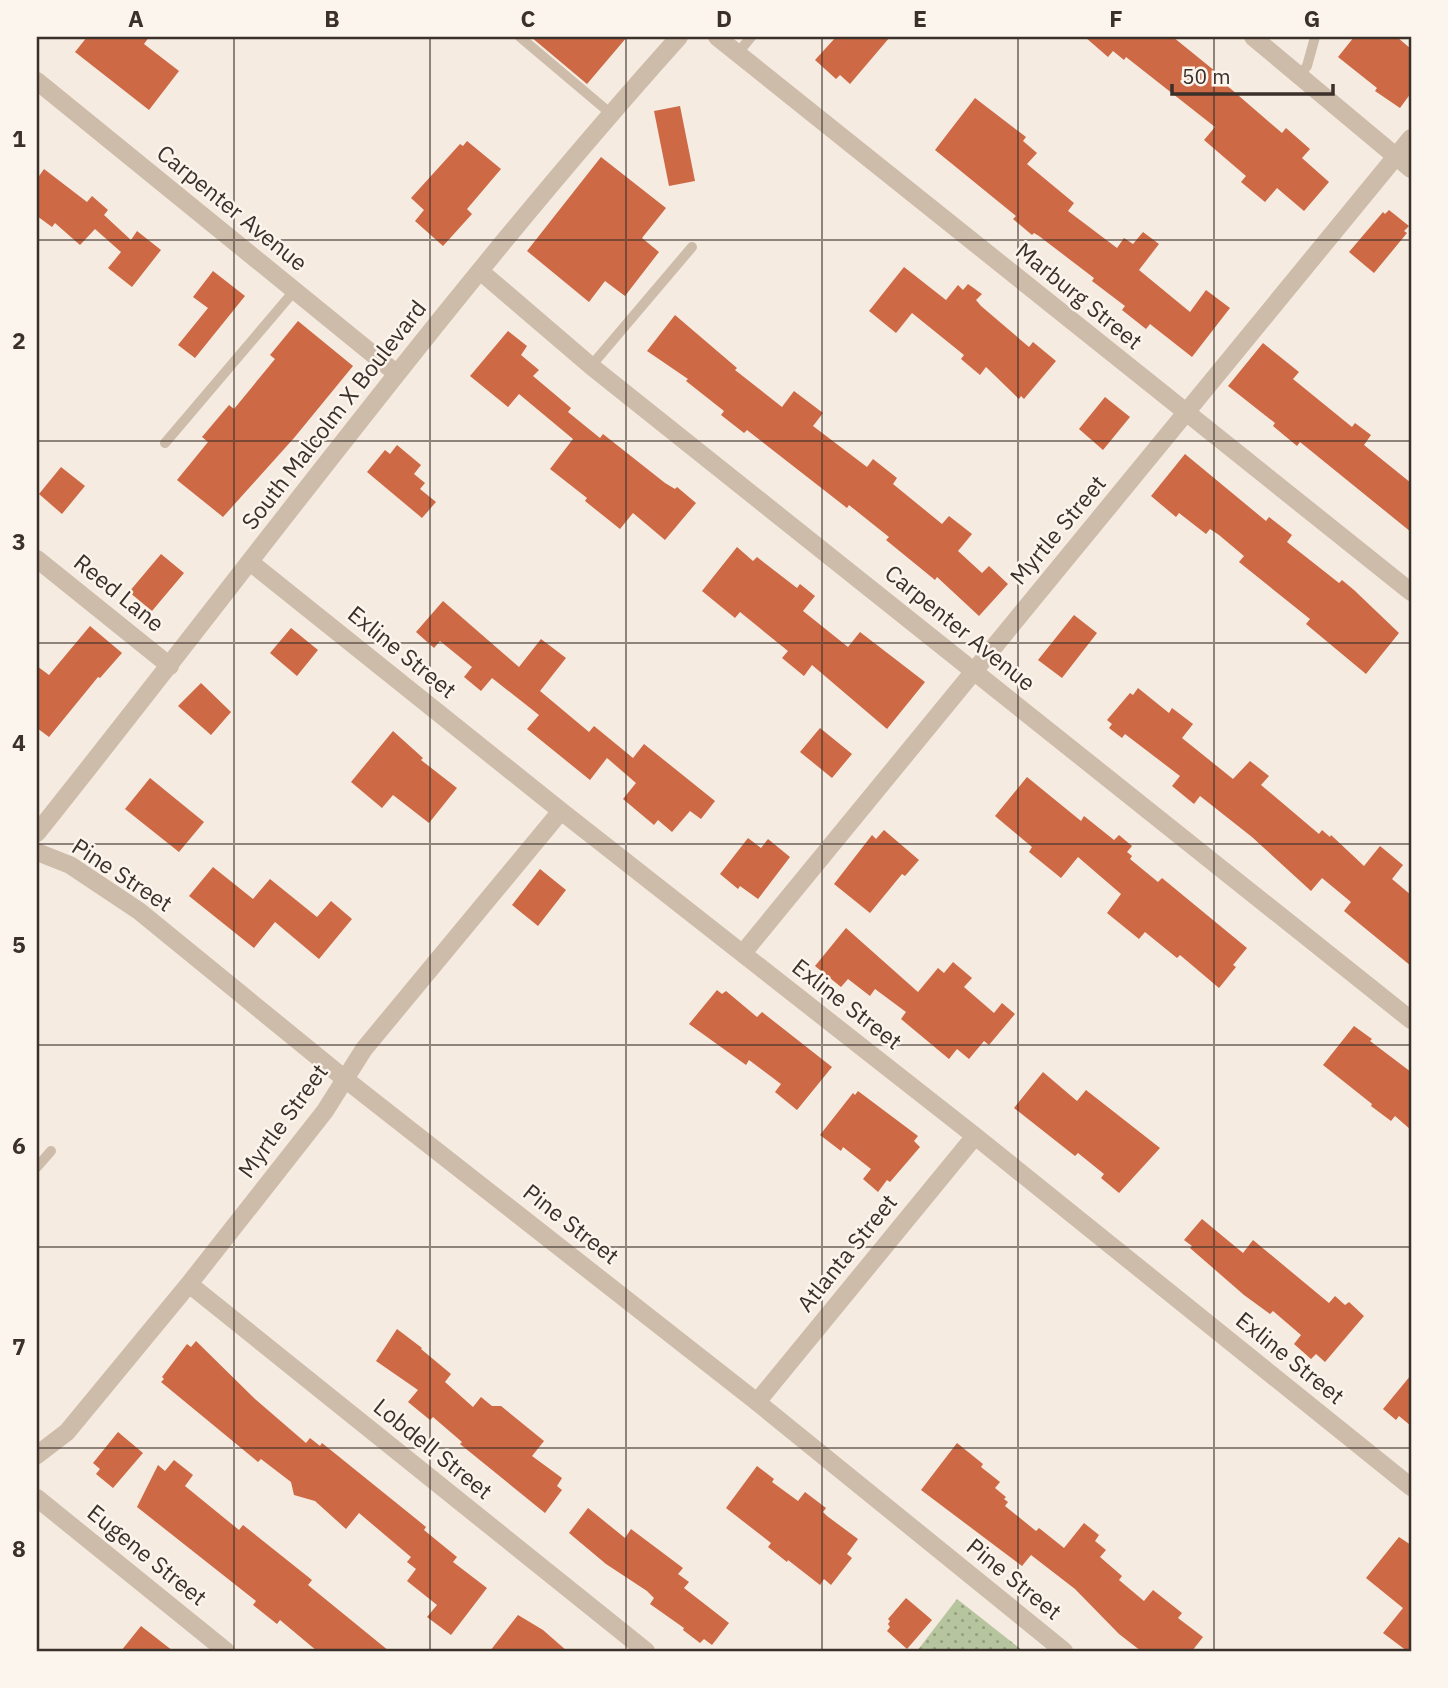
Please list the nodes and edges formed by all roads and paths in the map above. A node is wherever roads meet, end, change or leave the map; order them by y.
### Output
1 (520, 37) edge
2 (717, 37) edge
3 (751, 37) edge
4 (1253, 37) edge
5 (1315, 37) edge
6 (674, 39) edge
7 (737, 54) junction
8 (1300, 75) junction
9 (37, 81) edge
10 (610, 113) junction
11 (1411, 138) edge
12 (1396, 157) junction
13 (1411, 169) edge
14 (692, 247) dead end
15 (480, 271) junction
16 (295, 290) junction
17 (591, 366) junction
18 (396, 373) junction
19 (1186, 413) junction
20 (165, 443) dead end
21 (37, 559) edge
22 (250, 562) junction
23 (1411, 592) edge
24 (170, 666) junction
25 (974, 670) junction
26 (561, 811) junction
27 (37, 833) edge
28 (37, 852) edge
29 (743, 953) junction
30 (1411, 1020) edge
31 (345, 1079) junction
32 (975, 1136) junction
33 (51, 1151) dead end
34 (37, 1167) edge
35 (189, 1284) junction
36 (757, 1402) junction
37 (37, 1455) edge
38 (1411, 1488) edge
39 (37, 1498) edge
40 (226, 1651) edge
41 (646, 1651) edge
42 (1063, 1651) edge

1 - 10 lane
2 - 7 street, Marburg Street
3 - 7 lane
4 - 8 street
5 - 8 lane
6 - 10 street, South Malcolm X Boulevard
7 - 19 street, Marburg Street
8 - 12 street
9 - 16 street, Carpenter Avenue
10 - 15 street, South Malcolm X Boulevard
11 - 12 street, Myrtle Street
12 - 13 street
12 - 19 street, Myrtle Street
14 - 17 lane
15 - 17 street, Carpenter Avenue
15 - 18 street, South Malcolm X Boulevard
16 - 18 street, Carpenter Avenue
16 - 20 lane
17 - 25 street, Carpenter Avenue
18 - 22 street, South Malcolm X Boulevard
19 - 23 street, Marburg Street
19 - 25 street, Myrtle Street
21 - 24 street, Reed Lane
22 - 24 street, South Malcolm X Boulevard
22 - 26 street, Exline Street
24 - 27 street, South Malcolm X Boulevard
25 - 29 street, Myrtle Street
25 - 30 street, Carpenter Avenue
26 - 29 street, Exline Street
26 - 31 street, Myrtle Street
28 - 31 street, Pine Street
29 - 32 street, Exline Street
31 - 35 street, Myrtle Street
31 - 36 street, Pine Street
32 - 36 street, Atlanta Street
32 - 38 street, Exline Street
33 - 34 lane
35 - 37 street, Myrtle Street
35 - 41 street, Lobdell Street
36 - 42 street, Pine Street
39 - 40 street, Eugene Street

